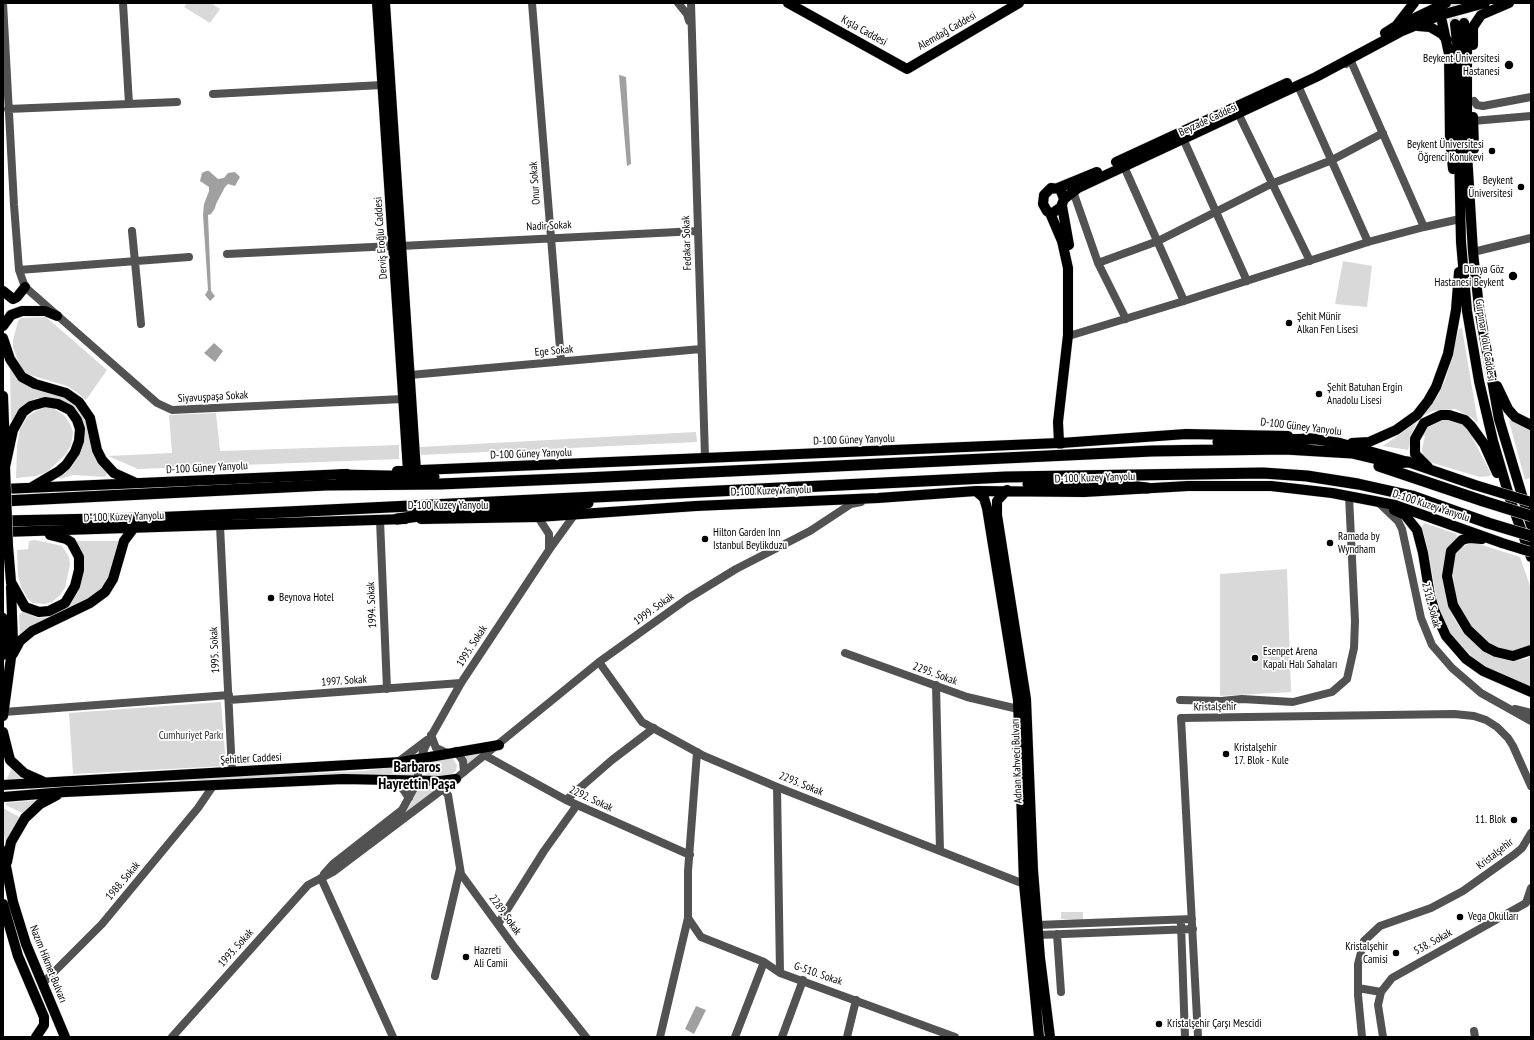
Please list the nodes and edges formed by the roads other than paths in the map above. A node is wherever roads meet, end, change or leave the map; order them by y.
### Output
1 (3, 3) edge
2 (123, 3) edge
3 (377, 3) edge
4 (385, 3) edge
5 (532, 3) edge
6 (678, 3) edge
7 (691, 3) edge
8 (788, 3) edge
9 (1020, 3) edge
10 (1414, 3) edge
11 (1485, 3) edge
12 (1509, 3) edge
13 (1441, 7) edge
14 (1396, 26) junction
15 (1417, 26) junction
16 (690, 28) junction
17 (1447, 40) junction
18 (1349, 56) junction
19 (906, 68) joint
20 (1316, 73) junction
21 (386, 85) junction
22 (1300, 90) junction
23 (213, 94) dead end
24 (1531, 97) edge
25 (1474, 101) junction
26 (177, 102) dead end
27 (129, 104) junction
28 (8, 109) junction
29 (1240, 115) junction
30 (1531, 116) edge
31 (1473, 121) junction
32 (1383, 133) junction
33 (1185, 143) junction
34 (1332, 160) junction
35 (1126, 171) junction
36 (1272, 184) junction
37 (1058, 188) junction
38 (1460, 190) junction
39 (1068, 198) junction
40 (1216, 212) junction
41 (1050, 213) junction
42 (1460, 220) junction
43 (1424, 226) junction
44 (132, 231) dead end
45 (697, 231) junction
46 (550, 237) junction
47 (1531, 238) edge
48 (1158, 241) junction
49 (1368, 242) junction
50 (1461, 242) junction
51 (397, 246) junction
52 (1473, 252) junction
53 (227, 254) dead end
54 (189, 257) dead end
55 (136, 261) junction
56 (1310, 261) junction
57 (1098, 263) junction
58 (19, 270) junction
59 (1247, 281) junction
60 (25, 287) junction
61 (3, 292) edge
62 (1184, 301) junction
63 (57, 316) junction
64 (1126, 319) junction
65 (141, 324) dead end
66 (3, 326) edge
67 (1070, 335) junction
68 (3, 338) edge
69 (701, 349) junction
70 (1487, 358) junction
71 (561, 361) junction
72 (406, 376) junction
73 (3, 396) edge
74 (407, 399) junction
75 (1531, 425) edge
76 (1314, 439) junction
77 (1060, 440) junction
78 (1340, 443) junction
79 (1152, 451) junction
80 (1315, 451) junction
81 (705, 458) junction
82 (1408, 462) junction
83 (5, 467) junction
84 (412, 471) junction
85 (1436, 472) junction
86 (339, 475) junction
87 (957, 479) junction
88 (508, 481) junction
89 (138, 484) junction
90 (1506, 484) junction
91 (1147, 488) junction
92 (3, 489) edge
93 (28, 489) junction
94 (1007, 490) junction
95 (976, 491) junction
96 (1349, 496) junction
97 (606, 497) junction
98 (878, 498) junction
99 (3, 501) edge
100 (1531, 501) edge
101 (1378, 502) junction
102 (575, 514) junction
103 (538, 517) junction
104 (1531, 517) edge
105 (397, 519) junction
106 (380, 520) junction
107 (3, 521) edge
108 (1531, 525) edge
109 (220, 526) junction
110 (133, 529) junction
111 (3, 532) edge
112 (36, 532) junction
113 (1531, 536) edge
114 (1502, 543) junction
115 (549, 550) junction
116 (1531, 552) edge
117 (1531, 557) edge
118 (11, 582) junction
119 (3, 618) edge
120 (1531, 650) edge
121 (845, 653) dead end
122 (8, 655) edge
123 (599, 662) junction
124 (460, 684) junction
125 (936, 685) junction
126 (387, 689) junction
127 (1531, 692) edge
128 (229, 698) junction
129 (1180, 700) dead end
130 (1511, 708) junction
131 (1023, 709) junction
132 (1531, 713) edge
133 (3, 714) edge
134 (1531, 721) edge
135 (654, 728) junction
136 (3, 732) edge
137 (432, 735) junction
138 (500, 745) junction
139 (451, 752) junction
140 (697, 752) junction
141 (486, 756) junction
142 (421, 759) junction
143 (398, 762) junction
144 (232, 772) junction
145 (460, 775) junction
146 (390, 780) junction
147 (418, 781) junction
148 (50, 783) junction
149 (3, 785) edge
150 (213, 786) junction
151 (1531, 786) edge
152 (776, 787) junction
153 (443, 789) junction
154 (65, 792) junction
155 (3, 797) edge
156 (409, 798) junction
157 (566, 800) junction
158 (576, 804) junction
159 (1531, 833) edge
160 (3, 851) edge
161 (940, 851) junction
162 (690, 855) junction
163 (6, 864) junction
164 (460, 869) junction
165 (322, 878) junction
166 (1029, 883) junction
167 (1531, 888) edge
168 (1529, 901) edge
169 (3, 906) edge
170 (688, 918) junction
171 (1181, 919) junction
172 (1192, 919) junction
173 (1138, 921) junction
174 (1100, 923) junction
175 (498, 924) junction
176 (1060, 924) junction
177 (1181, 929) junction
178 (1193, 929) junction
179 (1037, 930) junction
180 (1139, 931) junction
181 (1101, 933) junction
182 (1058, 934) junction
183 (764, 962) junction
184 (780, 973) junction
185 (435, 976) dead end
186 (802, 980) junction
187 (43, 983) junction
188 (1358, 988) junction
189 (1061, 992) dead end
190 (1381, 992) junction
191 (856, 1000) junction
192 (36, 1037) edge
193 (65, 1037) edge
194 (172, 1037) edge
195 (393, 1037) edge
196 (586, 1037) edge
197 (660, 1037) edge
198 (735, 1037) edge
199 (782, 1037) edge
200 (847, 1037) edge
201 (953, 1037) edge
202 (1039, 1037) edge
203 (1050, 1037) edge
204 (1185, 1037) edge
205 (1198, 1037) edge
206 (1362, 1037) edge
207 (1383, 1037) edge

1 - 28 street
2 - 27 street
3 - 21 main road, Derviş Eroğlu Caddesi
4 - 21 main road, Derviş Eroğlu Caddesi
5 - 46 street, Onur Sokak
6 - 16 street
7 - 16 street
8 - 19 main road, Kışla Caddesi
9 - 19 main road, Alemdağ Caddesi
10 - 14 main road
11 - 13 main road
12 - 25 main road
13 - 14 main road
13 - 15 main road
13 - 17 main road
14 - 18 main road
15 - 17 main road
15 - 18 main road
16 - 45 street, Fedakar Sokak
17 - 38 main road
18 - 20 main road
18 - 22 street, Beyzade Caddesi
18 - 32 street
20 - 29 main road
20 - 37 main road
21 - 23 street
21 - 51 main road, Derviş Eroğlu Caddesi
22 - 29 street, Beyzade Caddesi
22 - 34 street
24 - 25 street
25 - 31 main road
26 - 27 street
27 - 28 street
28 - 58 street
29 - 33 street, Beyzade Caddesi
29 - 36 street
29 - 39 main road
30 - 31 street
31 - 52 main road
32 - 34 street
32 - 43 street
33 - 35 street, Beyzade Caddesi
33 - 40 street
34 - 36 street
34 - 49 street
35 - 39 street, Beyzade Caddesi
35 - 48 street
36 - 40 street
36 - 56 street
37 - 39 main road
37 - 41 main road
38 - 42 main road, Gürpınar Yolu Caddesi
38 - 52 main road, Gürpınar Yolu Caddesi
39 - 41 main road
39 - 57 street
39 - 67 main road
40 - 48 street
40 - 59 street
41 - 67 main road
42 - 43 street
42 - 50 main road, Gürpınar Yolu Caddesi
43 - 49 street
44 - 55 street
45 - 46 street, Nadir Sokak
45 - 69 street, Fedakar Sokak
46 - 51 street, Nadir Sokak
46 - 71 street, Onur Sokak
47 - 52 street
48 - 57 street
48 - 62 street
49 - 56 street
50 - 78 main road
50 - 90 main road, Gürpınar Yolu Caddesi
51 - 53 street, Nadir Sokak
51 - 72 main road, Derviş Eroğlu Caddesi
52 - 70 main road, Gürpınar Yolu Caddesi
54 - 55 street
55 - 58 street
55 - 65 street
56 - 59 street
57 - 64 street
58 - 60 street
59 - 62 street
60 - 61 main road
60 - 63 street, Siyavuşpaşa Sokak
62 - 64 street
63 - 66 main road
63 - 74 street, Siyavuşpaşa Sokak
64 - 67 street
67 - 77 main road
68 - 89 main road
69 - 71 street, Ege Sokak
69 - 81 street, Fedakar Sokak
70 - 75 main road
70 - 108 main road, Gürpınar Yolu Caddesi
71 - 72 street, Ege Sokak
72 - 74 main road, Derviş Eroğlu Caddesi
73 - 83 main road
74 - 84 main road, Derviş Eroğlu Caddesi
76 - 77 main road, D-100 Güney Yanyolu
76 - 78 main road, D-100 Güney Yanyolu
76 - 79 highway
77 - 81 main road, D-100 Güney Yanyolu
78 - 82 main road, D-100 Güney Yanyolu
79 - 80 highway
79 - 88 highway
80 - 82 highway
80 - 104 highway, bridge
81 - 84 main road, D-100 Güney Yanyolu
82 - 85 main road, D-100 Güney Yanyolu
83 - 93 main road
83 - 118 main road, bridge
84 - 86 main road, D-100 Güney Yanyolu
85 - 90 main road
85 - 100 main road, D-100 Güney Yanyolu, bridge
86 - 88 highway
86 - 89 main road, D-100 Güney Yanyolu
87 - 91 highway
87 - 97 highway
87 - 113 highway, bridge
88 - 99 highway
89 - 93 main road, D-100 Güney Yanyolu
90 - 117 main road, Gürpınar Yolu Caddesi
91 - 94 main road, D-100 Kuzey Yanyolu
91 - 96 main road, D-100 Kuzey Yanyolu
92 - 93 main road, D-100 Güney Yanyolu
94 - 95 main road, D-100 Kuzey Yanyolu
94 - 131 main road, Adnan Kahveci Bulvarı
95 - 98 main road, D-100 Kuzey Yanyolu
95 - 131 main road, Adnan Kahveci Bulvarı
96 - 101 main road, D-100 Kuzey Yanyolu
96 - 129 street
97 - 105 highway
97 - 107 highway
98 - 102 main road, D-100 Kuzey Yanyolu
98 - 123 street, 1999. Sokak
100 - 104 main road
101 - 114 main road, D-100 Kuzey Yanyolu
101 - 127 main road
101 - 130 street, 2312. Sokak
102 - 103 main road, D-100 Kuzey Yanyolu
102 - 115 street, 1993. Sokak
103 - 105 main road, D-100 Kuzey Yanyolu
103 - 115 street
105 - 106 main road, D-100 Kuzey Yanyolu
106 - 109 main road, D-100 Kuzey Yanyolu
106 - 126 street, 1994. Sokak
109 - 110 main road, D-100 Kuzey Yanyolu
109 - 128 street, 1995. Sokak
110 - 112 main road, D-100 Kuzey Yanyolu
110 - 122 main road
111 - 112 main road, D-100 Kuzey Yanyolu
112 - 118 main road
114 - 116 main road, D-100 Kuzey Yanyolu, bridge
114 - 120 main road
115 - 124 street, 1993. Sokak
118 - 122 main road
119 - 122 main road
121 - 125 street, 2295. Sokak
122 - 133 main road
123 - 135 street, 2293. Sokak
123 - 138 street, 1999. Sokak
124 - 126 street, 1997. Sokak
124 - 137 street, 1993. Sokak
125 - 131 street, 2295. Sokak
125 - 161 street
126 - 128 street, 1997. Sokak
128 - 133 street, 1997. Sokak
128 - 144 street, 1995. Sokak
130 - 132 street, 2312. Sokak
130 - 134 street, 2312. Sokak
131 - 166 main road, Adnan Kahveci Bulvarı
135 - 140 street, 2293. Sokak
135 - 157 street
136 - 148 main road
137 - 139 street
137 - 142 street, 1993. Sokak
137 - 143 street
138 - 139 main road, Şehitler Caddesi
138 - 141 street, 1999. Sokak
139 - 142 main road, Şehitler Caddesi
139 - 145 street
140 - 152 street, 2293. Sokak
140 - 162 street
141 - 145 street, 1999. Sokak
141 - 157 street, 2292. Sokak
142 - 143 main road, Şehitler Caddesi
142 - 147 street, 1993. Sokak
143 - 144 main road, Şehitler Caddesi
144 - 148 main road, Şehitler Caddesi
145 - 147 main road
145 - 153 street, 1993. Sokak
146 - 147 main road
146 - 150 main road
146 - 156 street
147 - 156 street, 1993. Sokak
148 - 149 main road, Şehitler Caddesi
150 - 154 main road
150 - 187 street, 1988. Sokak
151 - 172 street, Kristalşehir
152 - 161 street, 2293. Sokak
152 - 184 street, G-510. Sokak
153 - 164 street, 2289. Sokak
153 - 165 street, 1993. Sokak
154 - 155 main road
154 - 163 main road
156 - 165 street, 1993. Sokak
157 - 158 street, 2292. Sokak
158 - 162 street, 2292. Sokak
158 - 175 street
159 - 188 street, Kristalşehir
160 - 163 main road, Nazım Hikmet Bulvarı
161 - 166 street, 2293. Sokak
162 - 170 street
163 - 187 main road, Nazım Hikmet Bulvarı
164 - 175 street, 2289. Sokak
164 - 185 street
165 - 194 street, 1993. Sokak
165 - 195 street
166 - 179 main road, Adnan Kahveci Bulvarı
166 - 202 main road, Adnan Kahveci Bulvarı
167 - 168 street, 538. Sokak
168 - 190 street, 538. Sokak
169 - 192 main road, Nazım Hikmet Bulvarı
170 - 183 street
170 - 197 street
171 - 172 street
171 - 173 street
171 - 177 street
172 - 178 street, Kristalşehir
173 - 174 street
173 - 180 street
174 - 176 street
174 - 181 street
175 - 196 street, 2289. Sokak
176 - 179 street
176 - 182 street
177 - 178 street
177 - 180 street
177 - 204 street
178 - 205 street, Kristalşehir
179 - 182 street
179 - 203 main road, Adnan Kahveci Bulvarı
180 - 181 street
181 - 182 street
182 - 189 street
183 - 184 street
183 - 198 street
184 - 186 street, G-510. Sokak
186 - 191 street, G-510. Sokak
186 - 199 street
187 - 193 main road, Nazım Hikmet Bulvarı
188 - 190 street
188 - 206 street, Kristalşehir
190 - 207 street
191 - 200 street
191 - 201 street, G-510. Sokak

